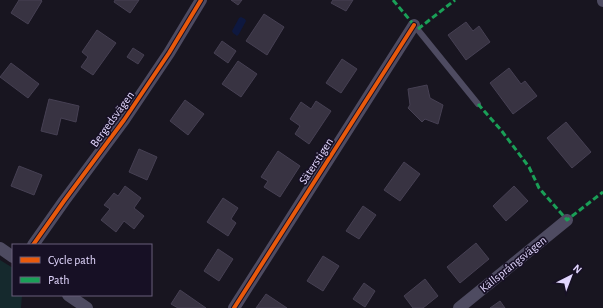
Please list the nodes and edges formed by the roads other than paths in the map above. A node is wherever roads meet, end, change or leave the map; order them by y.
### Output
1 (201, 0) edge
2 (414, 25) joint
3 (478, 104) dead end
4 (567, 220) dead end
5 (34, 244) edge
6 (0, 248) edge
7 (12, 256) edge
8 (69, 296) edge
9 (87, 308) edge
10 (234, 308) edge
11 (459, 308) edge

1 - 5 street, Bergedsvägen
2 - 3 lane
2 - 10 street, Säterstigen
4 - 11 street, Källsprångsvägen
6 - 7 street
8 - 9 street

